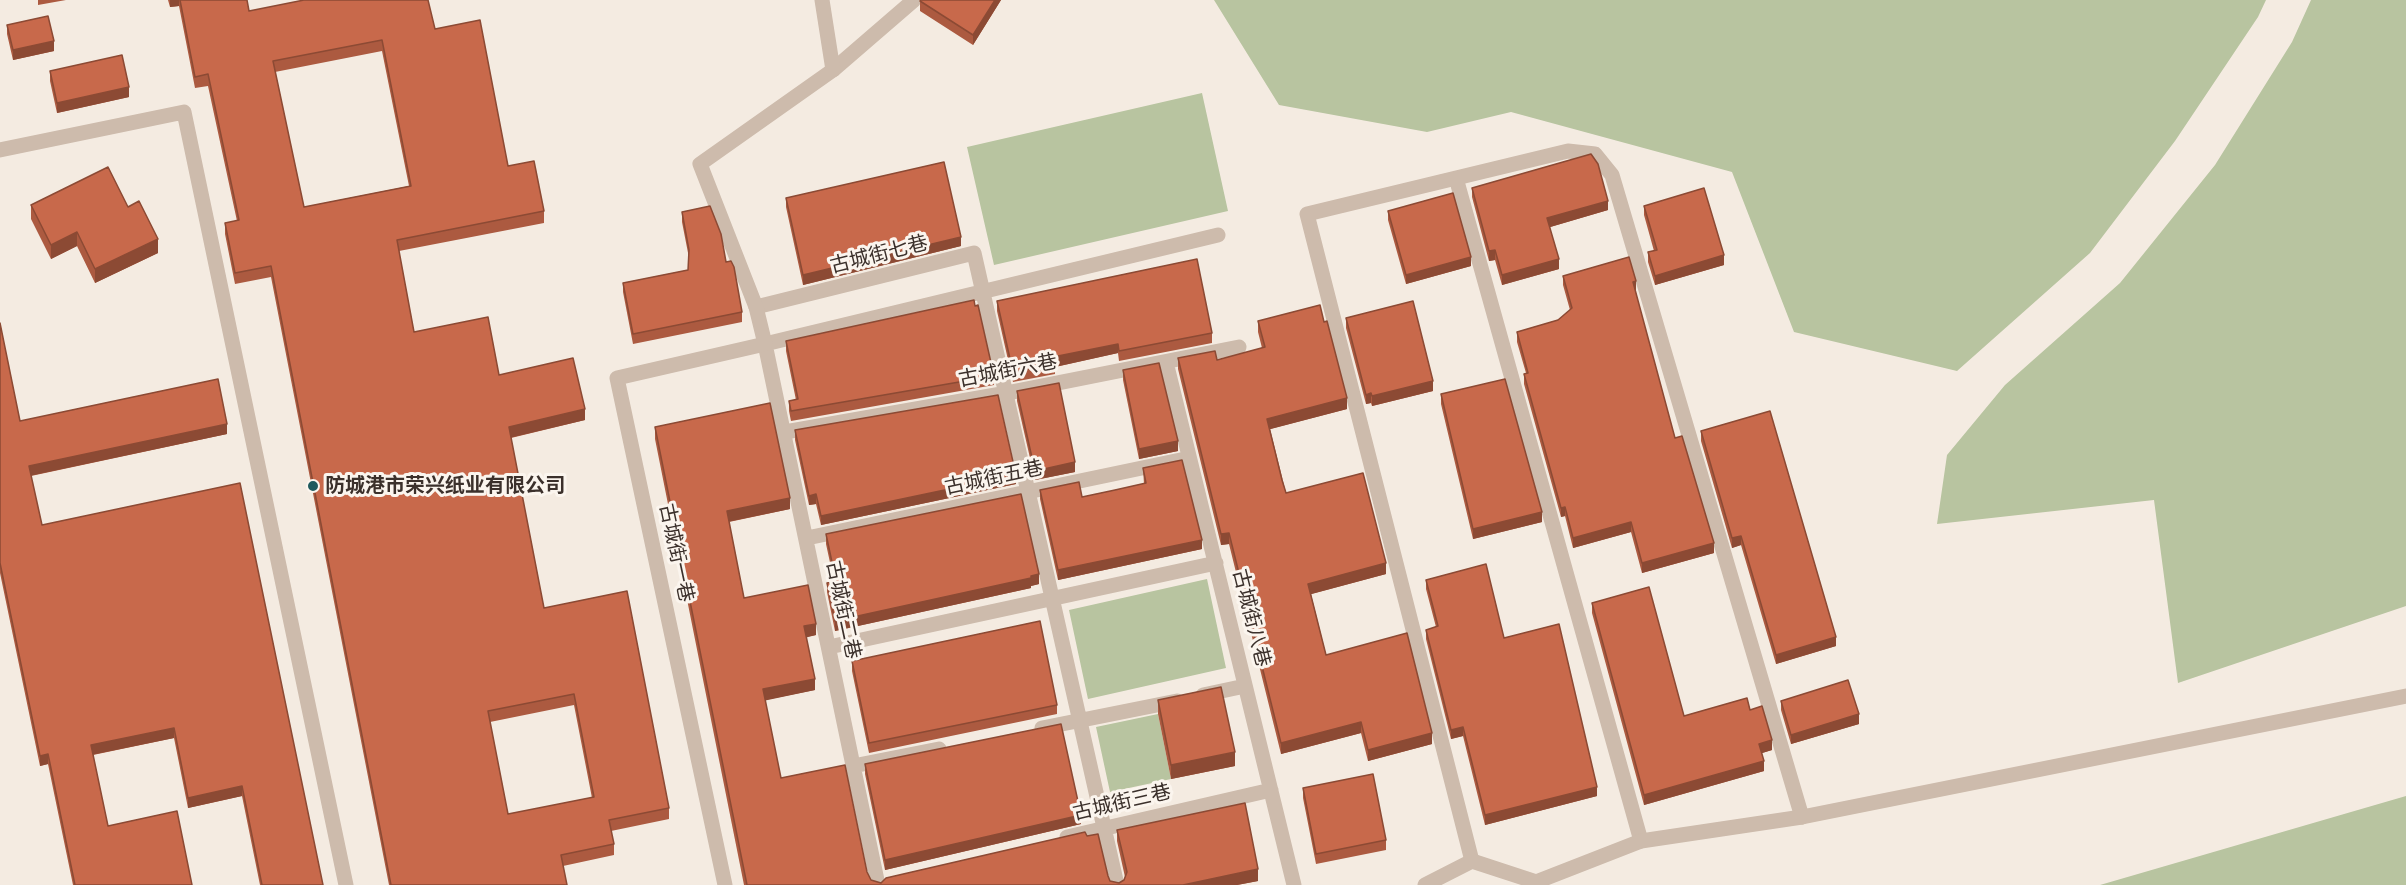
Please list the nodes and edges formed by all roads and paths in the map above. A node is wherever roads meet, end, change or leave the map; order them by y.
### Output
1 (822, 0) edge
2 (914, 0) edge
3 (833, 70) junction
4 (0, 150) edge
5 (1456, 178) junction
6 (1218, 235) dead end
7 (984, 291) junction
8 (756, 307) junction
9 (765, 344) junction
10 (1239, 347) dead end
11 (1166, 362) junction
12 (1007, 393) junction
13 (785, 432) junction
14 (1190, 458) junction
15 (1029, 492) junction
16 (807, 538) junction
17 (1216, 562) junction
18 (1053, 599) junction
19 (829, 647) junction
20 (1245, 686) junction
21 (2406, 696) edge
22 (1080, 721) junction
23 (1023, 732) edge
24 (955, 746) edge
25 (853, 766) junction
26 (1271, 790) junction
27 (1802, 818) junction
28 (1104, 828) junction
29 (1047, 841) edge
30 (1641, 841) junction
31 (1472, 861) junction
32 (881, 882) edge
33 (1537, 883) edge
34 (346, 885) edge
35 (725, 885) edge
36 (1117, 885) edge
37 (1294, 885) edge
38 (1425, 885) edge

1 - 3 street
2 - 3 street
3 - 8 street, 古城街二巷
4 - 34 street
5 - 27 street
5 - 30 street
5 - 31 street
6 - 7 street
7 - 8 street, 古城街七巷
7 - 9 street
7 - 12 street
8 - 9 street, 古城街二巷
9 - 13 street, 古城街二巷
9 - 35 street, 古城街一巷
10 - 11 street, 古城街六巷
11 - 12 street, 古城街六巷
11 - 14 street, 古城街八巷
12 - 13 street, 古城街六巷
12 - 15 street
13 - 16 street, 古城街二巷
14 - 15 street, 古城街五巷
14 - 17 street, 古城街八巷
15 - 16 street, 古城街五巷
15 - 18 street
16 - 19 street, 古城街二巷
17 - 18 street
17 - 20 street, 古城街八巷
18 - 19 street
18 - 22 street
19 - 25 street, 古城街二巷
20 - 22 street
20 - 26 street, 古城街八巷
21 - 27 street
22 - 23 street
22 - 28 street
24 - 25 street
25 - 32 street, 古城街二巷
26 - 28 street, 古城街三巷
26 - 37 street, 古城街八巷
27 - 30 street
28 - 29 street, 古城街三巷
28 - 36 street
30 - 33 street
31 - 33 street
31 - 38 street

